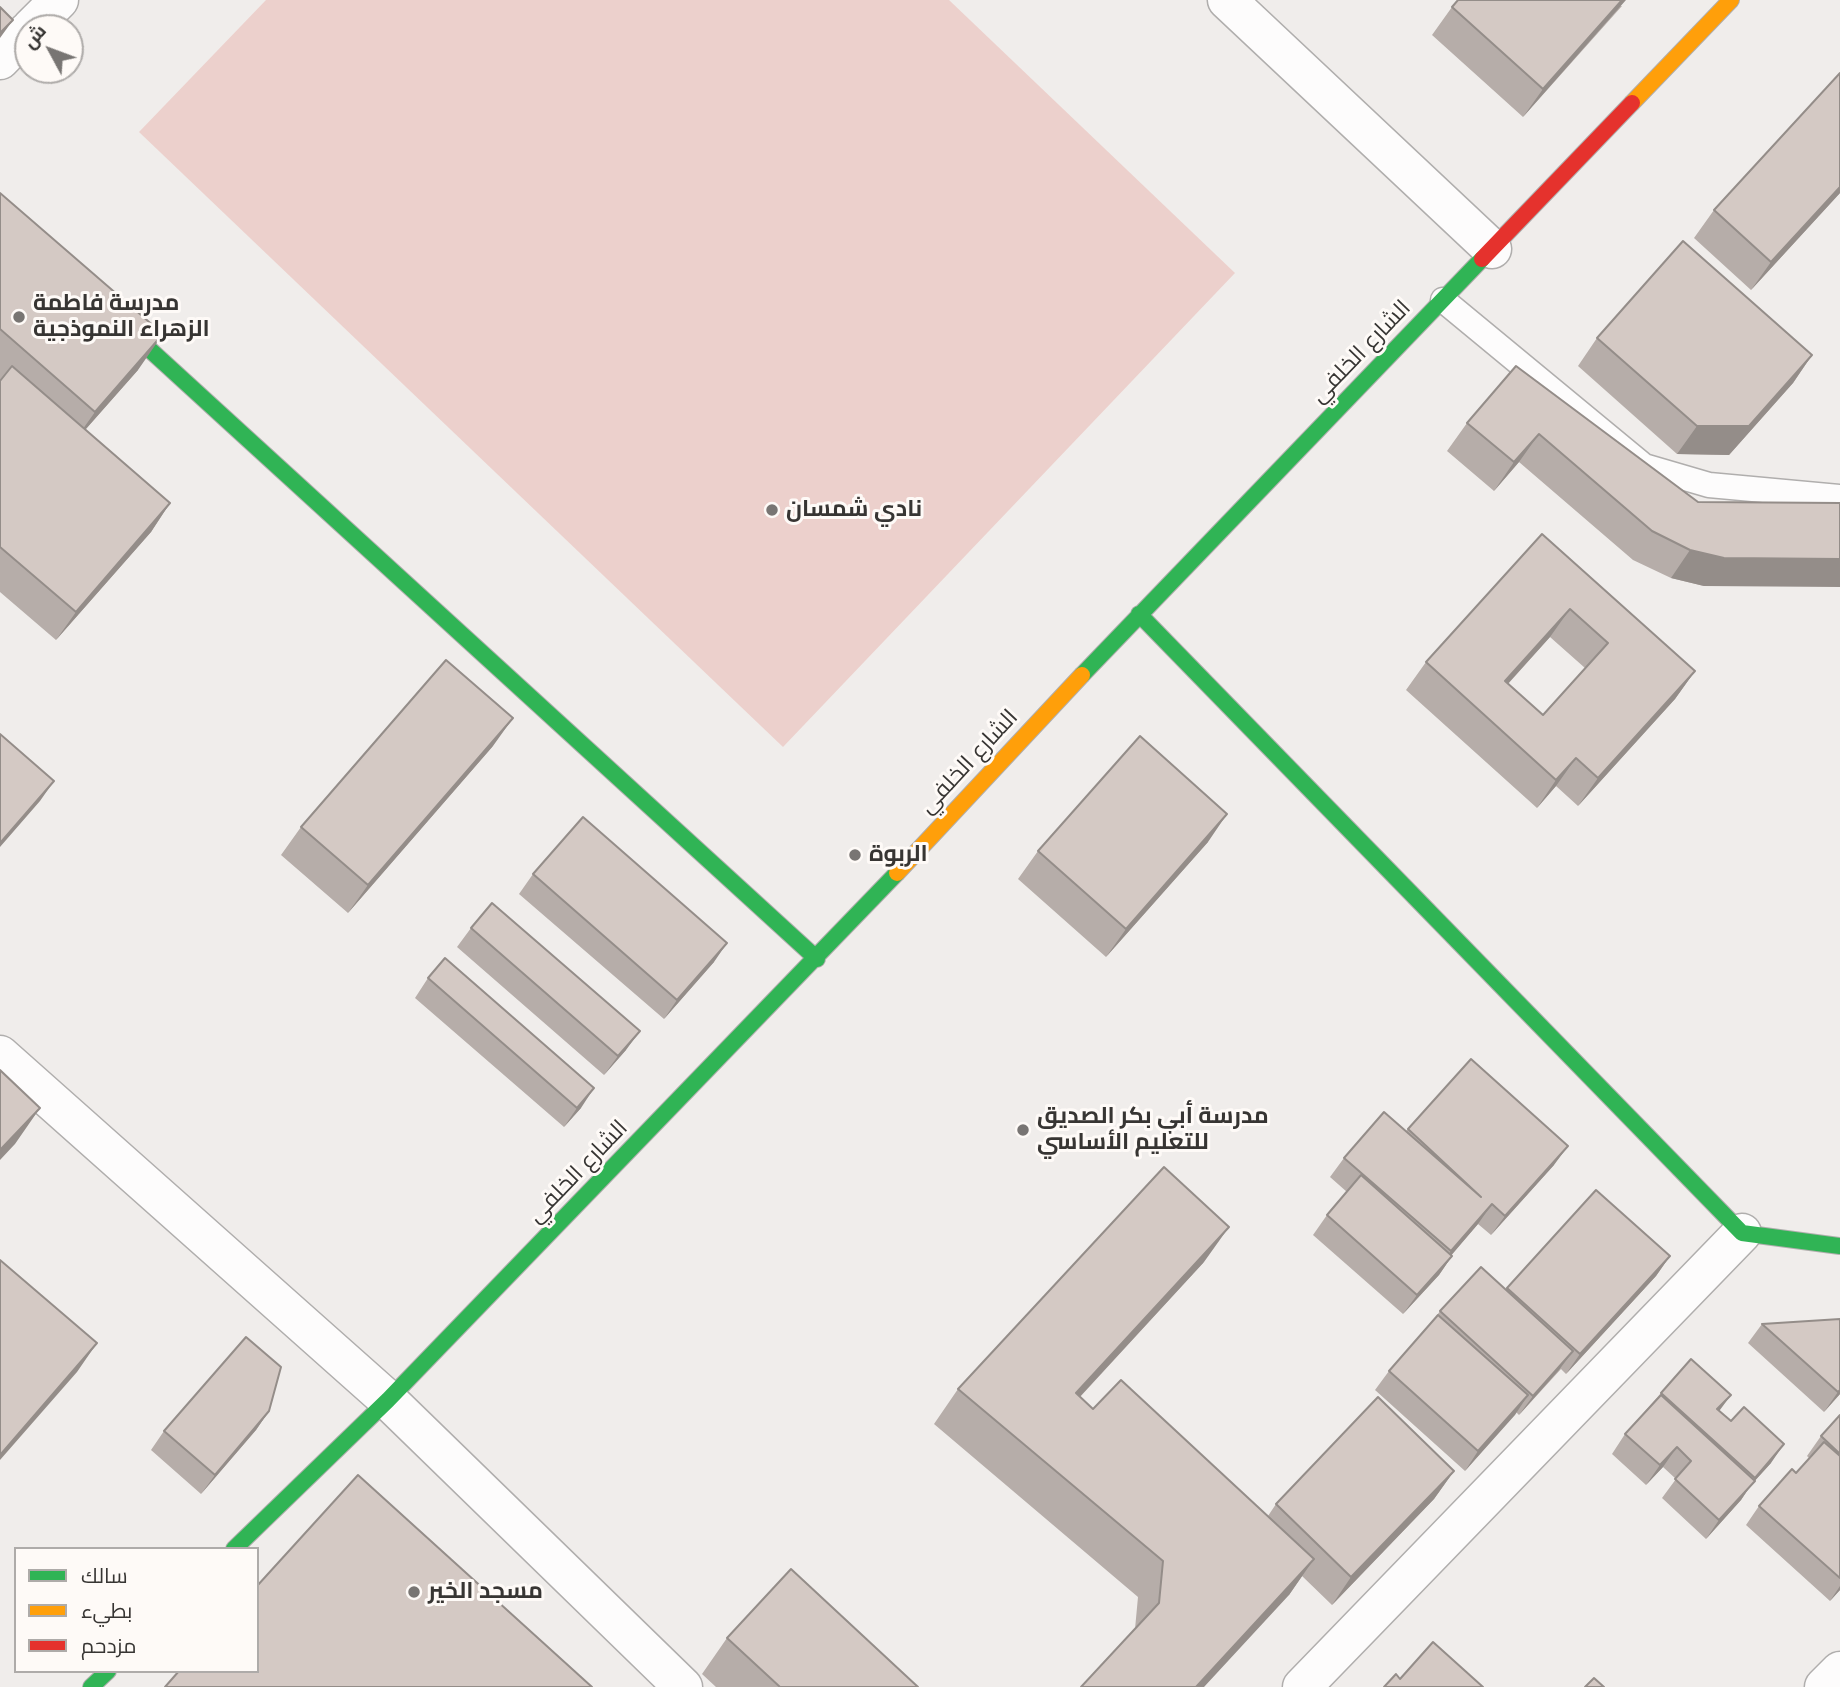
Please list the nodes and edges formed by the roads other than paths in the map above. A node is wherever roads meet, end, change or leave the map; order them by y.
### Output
1 (59, 0) edge
2 (1227, 0) edge
3 (1731, 0) edge
4 (45, 14) edge
5 (14, 46) edge
6 (0, 60) edge
7 (1492, 249) junction
8 (1443, 300) junction
9 (102, 306) edge
10 (1840, 498) edge
11 (1139, 614) junction
12 (817, 959) junction
13 (0, 1055) edge
14 (1742, 1233) junction
15 (1840, 1246) edge
16 (388, 1400) junction
17 (236, 1547) edge
18 (1840, 1671) edge
19 (106, 1673) edge
20 (677, 1685) edge
21 (92, 1687) edge
22 (1302, 1687) edge
23 (1824, 1687) edge

1 - 4 street
2 - 7 street
3 - 7 street, الشارع الخلفي
5 - 6 street
7 - 8 street, الشارع الخلفي
8 - 10 lane
8 - 11 street, الشارع الخلفي
9 - 12 street
11 - 12 street, الشارع الخلفي
11 - 14 street
12 - 16 street, الشارع الخلفي
13 - 16 street
14 - 15 street
14 - 22 street
16 - 17 street, الشارع الخلفي
16 - 20 street
18 - 23 street
19 - 21 street

